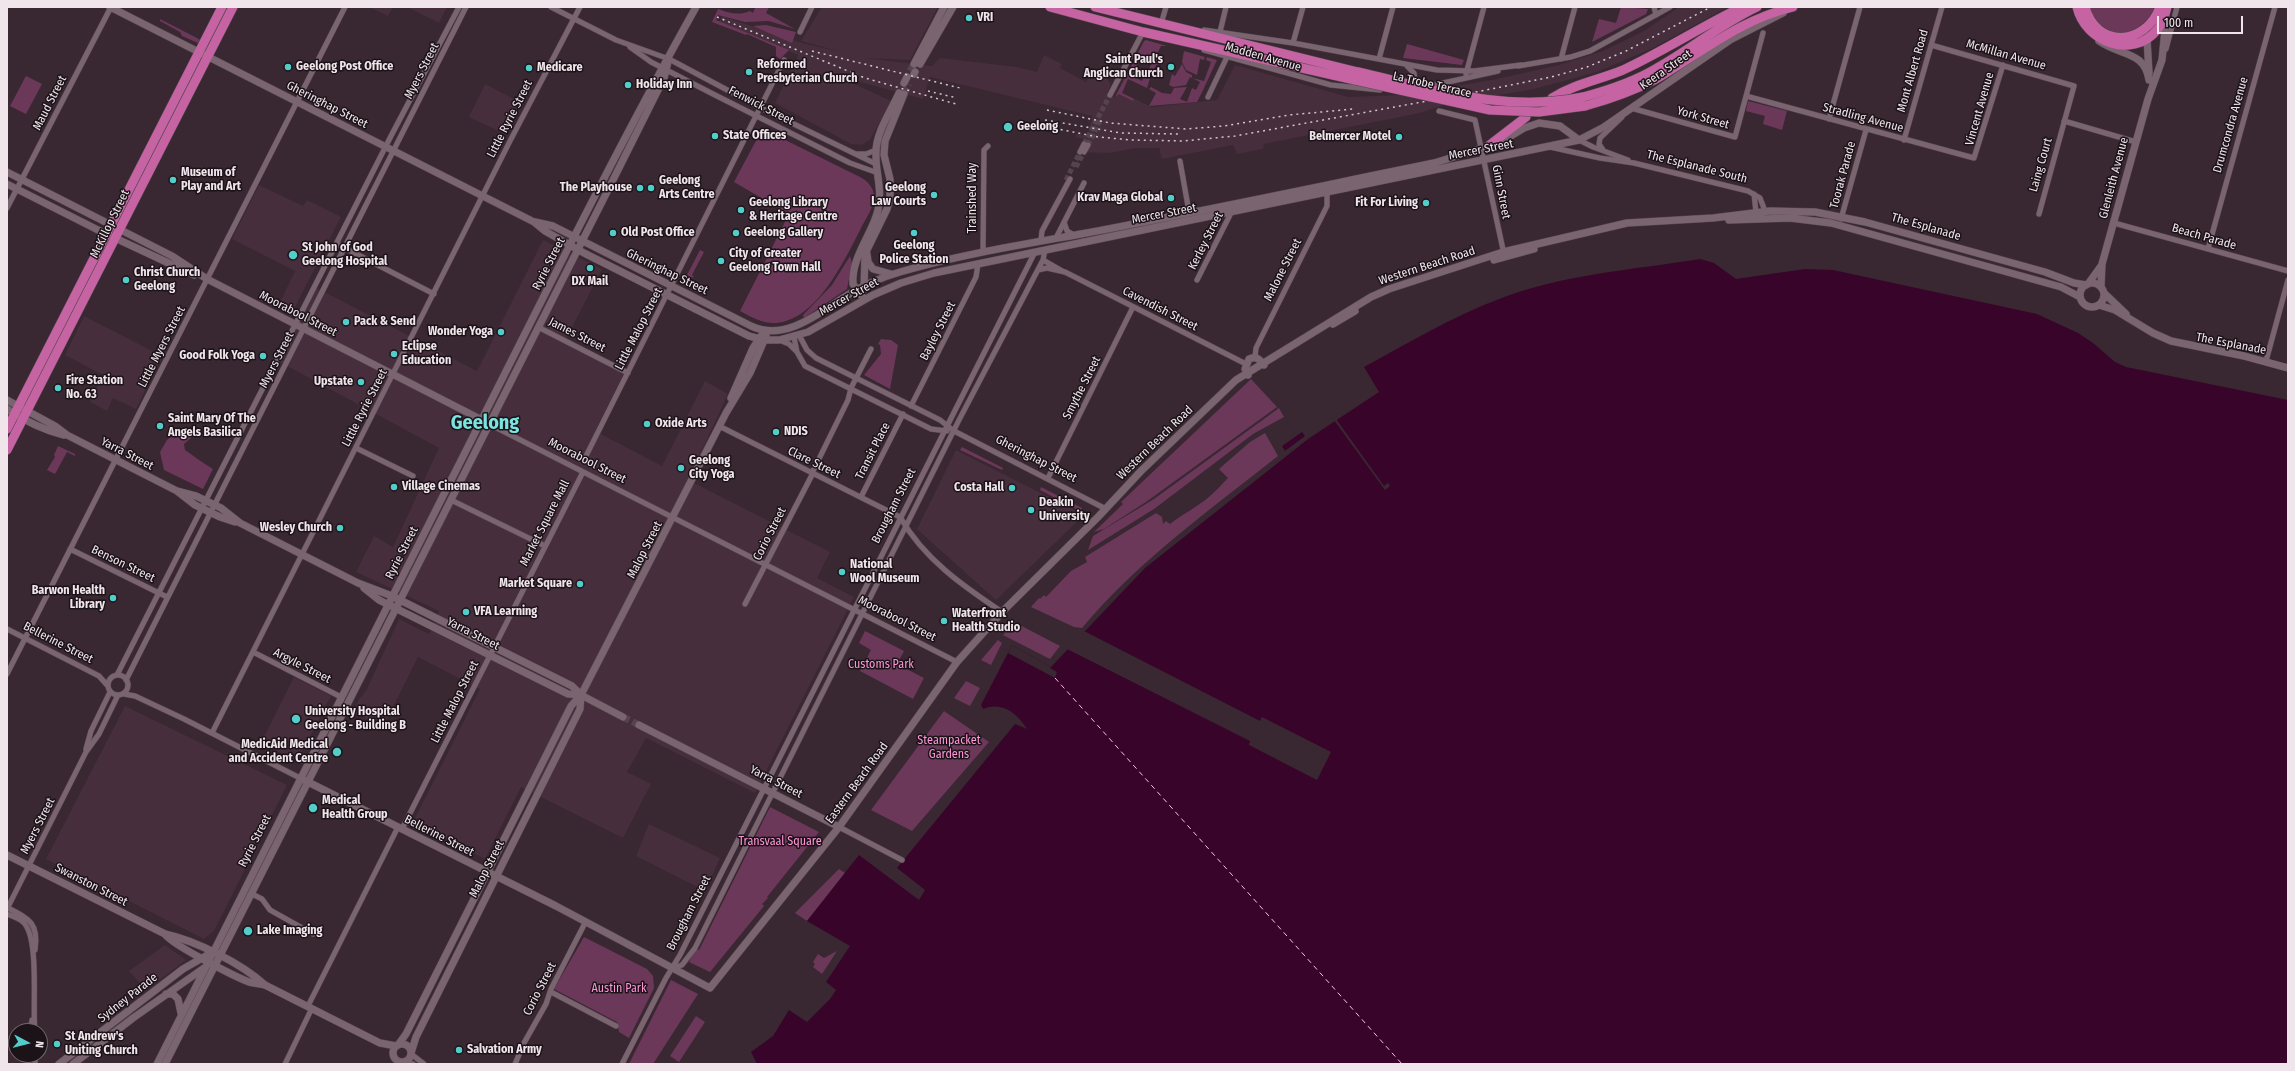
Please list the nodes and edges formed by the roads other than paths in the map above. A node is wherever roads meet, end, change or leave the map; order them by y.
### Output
1 (110, 7) edge
2 (222, 7) edge
3 (233, 7) edge
4 (345, 7) edge
5 (459, 7) edge
6 (466, 7) edge
7 (551, 7) edge
8 (580, 7) edge
9 (696, 7) edge
10 (812, 7) edge
11 (944, 7) edge
12 (953, 7) edge
13 (1050, 7) edge
14 (1095, 7) edge
15 (1166, 7) edge
16 (1226, 7) edge
17 (1303, 7) edge
18 (1394, 7) edge
19 (1484, 7) edge
20 (1575, 7) edge
21 (1654, 7) edge
22 (1670, 7) edge
23 (1742, 7) edge
24 (1757, 7) edge
25 (1793, 7) edge
26 (1860, 7) edge
27 (1942, 7) edge
28 (2077, 7) edge
29 (2085, 7) edge
30 (2160, 7) edge
31 (2168, 7) edge
32 (2177, 7) edge
33 (2275, 7) edge
34 (1656, 15) junction
35 (574, 18) junction
36 (1161, 24) junction
37 (2150, 25) junction
38 (1171, 27) junction
39 (2088, 30) junction
40 (800, 32) dead end
41 (1144, 32) junction
42 (1220, 32) junction
43 (1763, 33) dead end
44 (2147, 39) junction
45 (1293, 43) junction
46 (628, 45) junction
47 (1931, 45) junction
48 (203, 55) junction
49 (669, 57) junction
50 (1227, 57) junction
51 (2137, 58) junction
52 (1380, 59) junction
53 (1561, 59) junction
54 (784, 60) dead end
55 (2162, 60) junction
56 (2149, 62) junction
57 (2003, 64) junction
58 (1406, 65) junction
59 (1521, 66) junction
60 (664, 68) junction
61 (1466, 71) junction
62 (1356, 76) junction
63 (1467, 78) junction
64 (1415, 80) dead end
65 (2149, 80) junction
66 (719, 85) junction
67 (1434, 85) dead end
68 (2074, 86) joint
69 (1380, 90) dead end
70 (899, 93) tunnel mouth
71 (713, 94) junction
72 (1111, 96) tunnel mouth
73 (1746, 96) junction
74 (1208, 97) dead end
75 (1552, 98) dead end
76 (2148, 99) junction
77 (297, 102) junction
78 (1584, 102) junction
79 (761, 108) junction
80 (1631, 108) junction
81 (1439, 111) dead end
82 (757, 116) junction
83 (889, 116) junction
84 (1526, 117) dead end
85 (1829, 119) junction
86 (2064, 121) junction
87 (1866, 130) junction
88 (1579, 140) junction
89 (1904, 140) junction
90 (2136, 142) junction
91 (1086, 144) tunnel mouth
92 (988, 146) dead end
93 (386, 147) junction
94 (1550, 147) junction
95 (1484, 148) junction
96 (876, 150) junction
97 (1604, 150) junction
98 (394, 151) junction
99 (1082, 152) tunnel mouth
100 (851, 153) junction
101 (1974, 158) joint
102 (1484, 160) junction
103 (1180, 161) dead end
104 (1634, 163) junction
105 (876, 164) junction
106 (887, 166) junction
107 (7, 172) edge
108 (878, 173) junction
109 (889, 174) junction
110 (21, 180) junction
111 (1068, 180) tunnel mouth
112 (1084, 183) dead end
113 (7, 184) edge
114 (1325, 184) junction
115 (16, 189) junction
116 (1327, 192) junction
117 (1754, 194) junction
118 (484, 196) junction
119 (7, 208) edge
120 (1232, 211) junction
121 (2039, 214) dead end
122 (1190, 215) junction
123 (1761, 215) junction
124 (1842, 217) junction
125 (1065, 219) junction
126 (534, 222) junction
127 (2114, 223) junction
128 (1840, 224) junction
129 (111, 226) junction
130 (120, 230) junction
131 (106, 234) junction
132 (1074, 235) junction
133 (575, 237) junction
134 (1056, 238) junction
135 (116, 239) junction
136 (1041, 240) junction
137 (582, 241) junction
138 (337, 244) junction
139 (571, 245) junction
140 (868, 246) junction
141 (345, 248) junction
142 (2208, 249) junction
143 (578, 250) junction
144 (1045, 250) junction
145 (983, 252) junction
146 (1035, 252) junction
147 (1504, 255) junction
148 (953, 259) junction
149 (1043, 260) junction
150 (978, 264) junction
151 (2102, 264) junction
152 (955, 269) junction
153 (1038, 270) junction
154 (2288, 271) edge
155 (1065, 272) junction
156 (891, 274) junction
157 (207, 279) junction
158 (1197, 280) dead end
159 (2288, 280) edge
160 (2087, 284) junction
161 (672, 286) junction
162 (864, 286) junction
163 (2102, 289) junction
164 (856, 290) junction
165 (434, 294) junction
166 (667, 296) junction
167 (2080, 297) junction
168 (864, 299) junction
169 (2099, 305) junction
170 (1133, 307) junction
171 (717, 309) junction
172 (2128, 317) junction
173 (713, 318) junction
174 (296, 325) junction
175 (793, 326) junction
176 (538, 327) junction
177 (304, 329) junction
178 (770, 331) junction
179 (796, 336) junction
180 (761, 340) junction
181 (779, 340) junction
182 (871, 349) dead end
183 (797, 352) junction
184 (1254, 357) junction
185 (2266, 361) junction
186 (1246, 364) junction
187 (1263, 364) junction
188 (2288, 368) edge
189 (628, 372) junction
190 (1247, 374) junction
191 (393, 375) junction
192 (856, 378) junction
193 (851, 388) junction
194 (7, 400) edge
195 (911, 406) junction
196 (14, 410) edge
197 (903, 414) junction
198 (26, 415) junction
199 (482, 420) junction
200 (489, 424) junction
201 (948, 425) junction
202 (719, 426) junction
203 (7, 430) edge
204 (944, 431) junction
205 (954, 431) junction
206 (356, 448) junction
207 (7, 450) edge
208 (586, 456) dead end
209 (115, 460) junction
210 (583, 472) junction
211 (812, 473) junction
212 (413, 476) dead end
213 (1048, 478) junction
214 (177, 491) junction
215 (861, 497) junction
216 (451, 500) junction
217 (206, 501) junction
218 (214, 505) junction
219 (202, 509) junction
220 (1106, 509) junction
221 (210, 512) junction
222 (900, 517) junction
223 (674, 518) junction
224 (240, 523) junction
225 (906, 529) junction
226 (545, 546) junction
227 (70, 549) junction
228 (302, 554) junction
229 (766, 564) junction
230 (358, 583) junction
231 (526, 584) joint
232 (160, 593) junction
233 (392, 596) junction
234 (167, 597) junction
235 (400, 600) junction
236 (388, 604) junction
237 (745, 604) dead end
238 (396, 608) junction
239 (854, 610) junction
240 (1002, 612) junction
241 (863, 614) junction
242 (7, 629) edge
243 (25, 638) junction
244 (494, 647) junction
245 (253, 652) junction
246 (490, 656) junction
247 (957, 662) junction
248 (7, 674) edge
249 (99, 676) junction
250 (115, 676) junction
251 (126, 680) junction
252 (107, 685) junction
253 (128, 687) junction
254 (110, 692) junction
255 (121, 695) junction
256 (135, 696) junction
257 (581, 696) junction
258 (341, 697) junction
259 (623, 717) tunnel mouth
260 (639, 726) tunnel mouth
261 (212, 733) junction
262 (553, 742) junction
263 (561, 746) junction
264 (86, 752) junction
265 (300, 778) junction
266 (308, 782) junction
267 (764, 788) junction
268 (773, 793) junction
269 (840, 827) junction
270 (400, 828) junction
271 (7, 855) edge
272 (902, 860) dead end
273 (29, 866) junction
274 (487, 872) junction
275 (496, 877) junction
276 (252, 894) junction
277 (7, 895) edge
278 (709, 897) junction
279 (13, 898) junction
280 (718, 901) junction
281 (7, 910) edge
282 (585, 923) junction
283 (34, 927) junction
284 (28, 930) junction
285 (165, 934) junction
286 (313, 934) dead end
287 (449, 949) junction
288 (211, 953) junction
289 (457, 954) junction
290 (34, 957) junction
291 (220, 957) junction
292 (204, 959) junction
293 (216, 965) junction
294 (204, 968) junction
295 (673, 968) junction
296 (265, 985) junction
297 (710, 988) joint
298 (551, 991) junction
299 (166, 994) junction
300 (424, 999) junction
301 (432, 1003) junction
302 (310, 1007) junction
303 (33, 1014) junction
304 (181, 1015) junction
305 (31, 1023) edge
306 (34, 1023) edge
307 (616, 1026) dead end
308 (380, 1043) junction
309 (397, 1045) junction
310 (411, 1054) junction
311 (393, 1061) edge
312 (403, 1063) edge
313 (59, 1064) edge
314 (73, 1064) edge
315 (157, 1064) edge
316 (165, 1064) edge
317 (285, 1064) edge
318 (413, 1064) edge
319 (424, 1064) edge
320 (515, 1064) edge
321 (622, 1064) edge

1 - 48 street, Gheringhap Street
1 - 110 street, Maud Street
2 - 48 highway, McKillop Street
3 - 48 highway, McKillop Street
4 - 77 street, Little Myers Street
5 - 93 street, Myers Street
6 - 98 street, Myers Street
7 - 35 street, Fenwick Street
8 - 35 street, Little Ryrie Street
9 - 49 street, Ryrie Street
10 - 40 street
11 - 12 street
13 - 41 highway, La Trobe Terrace
14 - 36 highway, La Trobe Terrace
15 - 36 street
16 - 42 street
17 - 45 street
18 - 52 street
19 - 61 street
20 - 53 street
21 - 34 street
22 - 34 street, Madden Avenue
23 - 75 highway
24 - 78 highway, La Trobe Terrace
25 - 78 highway, La Trobe Terrace
25 - 80 street, Keera Street
26 - 85 street
27 - 47 street, Mont Albert Road
28 - 39 highway
29 - 37 highway
30 - 37 highway
31 - 44 highway
31 - 55 street, Glenleith Avenue
32 - 55 street, Glenleith Avenue
33 - 142 street, Drumcondra Avenue
34 - 53 street, Madden Avenue
35 - 46 street, Fenwick Street
35 - 118 street, Little Ryrie Street
36 - 38 highway, La Trobe Terrace
37 - 44 highway, Glenleith Avenue
38 - 42 street, Madden Avenue
38 - 62 highway, La Trobe Terrace
39 - 44 highway
39 - 51 street
41 - 50 street, Madden Avenue
41 - 62 highway, La Trobe Terrace
41 - 72 street
42 - 45 street, Madden Avenue
43 - 73 street, York Street
44 - 56 street, Glenleith Avenue
45 - 52 street, Madden Avenue
46 - 49 street, Fenwick Street
46 - 60 street, Fenwick Street
47 - 57 street, McMillan Avenue
47 - 89 street, Mont Albert Road
48 - 77 street, Gheringhap Street
48 - 129 highway, McKillop Street
48 - 130 highway, McKillop Street
49 - 60 street, Ryrie Street
49 - 66 street, Fenwick Street
50 - 69 street, Madden Avenue
50 - 74 street
51 - 56 street
51 - 65 street
52 - 58 street, Madden Avenue
53 - 59 street, Madden Avenue
54 - 79 street, Little Malop Street
55 - 56 street
55 - 76 street, Glenleith Avenue
56 - 65 street, Glenleith Avenue
57 - 68 street, McMillan Avenue
57 - 101 street, Vincent Avenue
58 - 61 street, Madden Avenue
58 - 64 street
59 - 61 street, Madden Avenue
59 - 63 street, Madden Avenue
60 - 71 street, Fenwick Street
60 - 133 street, Ryrie Street
60 - 137 street, Ryrie Street
61 - 63 street
62 - 78 highway, La Trobe Terrace, bridge
63 - 67 street, Madden Avenue
65 - 76 street, Glenleith Avenue
66 - 71 street
66 - 79 street, Fenwick Street
68 - 86 street, Laing Court
70 - 83 street
71 - 82 street, Fenwick Street
73 - 80 street, York Street
73 - 85 street, Stradling Avenue
76 - 90 street, Glenleith Avenue
77 - 93 street, Gheringhap Street
77 - 157 street, Little Myers Street
79 - 82 street, Little Malop Street
79 - 100 street, Fenwick Street
80 - 88 street, Keera Street
80 - 97 street
81 - 95 street, Ginn Street
82 - 108 street, Fenwick Street
82 - 161 street, Little Malop Street
83 - 96 street
83 - 106 street
84 - 95 highway
85 - 87 street, Stradling Avenue
86 - 90 street
86 - 121 street, Laing Court
87 - 89 street, Stradling Avenue
87 - 124 street, Toorak Parade
88 - 94 street, Keera Street
88 - 95 street, The Esplanade South
88 - 97 street, The Esplanade South
89 - 101 street, Stradling Avenue
90 - 127 street, Glenleith Avenue
91 - 99 street
92 - 145 street, Trainshed Way
93 - 98 street, Gheringhap Street
93 - 138 street, Myers Street
94 - 102 street, Mercer Street
94 - 104 street, The Esplanade South
95 - 102 street, Ginn Street
95 - 114 street, Mercer Street
96 - 100 street
96 - 105 street
97 - 104 street, The Esplanade South
98 - 118 street, Gheringhap Street
98 - 141 street, Myers Street
100 - 105 street, Fenwick Street
102 - 116 street, Mercer Street
102 - 147 street, Ginn Street
103 - 122 street
104 - 117 street, The Esplanade South
105 - 106 street, Fenwick Street
105 - 108 street
106 - 109 street
107 - 110 street, Moorabool Street
108 - 109 street, Fenwick Street
108 - 164 street
109 - 140 street
110 - 115 street, Maud Street
110 - 129 street, Moorabool Street
111 - 136 street, Brougham Street
112 - 125 street
113 - 115 street, Moorabool Street
114 - 116 street
114 - 122 street, Mercer Street
115 - 119 street, Maud Street
115 - 131 street, Moorabool Street
116 - 120 street, Mercer Street
116 - 184 street, Malone Street
117 - 123 street, The Esplanade South
117 - 123 street, The Esplanade South
118 - 126 street, Gheringhap Street
118 - 165 street, Little Ryrie Street
120 - 122 street, Mercer Street
120 - 158 street, Kerley Street
122 - 132 street, Mercer Street
122 - 144 street, Mercer Street
123 - 124 street, The Esplanade
123 - 128 street, The Esplanade
123 - 147 street, Western Beach Road
124 - 128 street, Toorak Parade
124 - 160 street, The Esplanade
125 - 132 street
125 - 134 street
126 - 133 street, Gheringhap Street
126 - 139 street, Gheringhap Street
127 - 142 street, Beach Parade
127 - 151 street, Glenleith Avenue
128 - 167 street, The Esplanade
129 - 130 street, Moorabool Street
129 - 131 highway, McKillop Street
130 - 135 highway, McKillop Street
130 - 157 street, Moorabool Street
131 - 135 street, Moorabool Street
131 - 196 highway, McKillop Street
132 - 134 street, Mercer Street
133 - 137 street, Gheringhap Street
133 - 139 street, Ryrie Street
134 - 136 street, Mercer Street
135 - 157 street, Moorabool Street
135 - 198 highway, McKillop Street
136 - 144 street
136 - 145 street, Mercer Street
136 - 146 street, Brougham Street
137 - 143 street, Ryrie Street
137 - 161 street, Gheringhap Street
138 - 141 street
138 - 174 street, Myers Street
139 - 143 street, Gheringhap Street
139 - 199 street, Ryrie Street
140 - 156 street
140 - 162 street
141 - 165 street
141 - 177 street, Myers Street
142 - 154 street, Beach Parade
143 - 166 street, Gheringhap Street
143 - 176 street, Ryrie Street
144 - 146 street, Mercer Street
144 - 149 street, Brougham Street
145 - 148 street, Mercer Street
145 - 150 street
146 - 150 street, Mercer Street
146 - 201 street, Brougham Street
147 - 187 street, Western Beach Road
148 - 152 street
148 - 156 street, Mercer Street
149 - 153 street, Brougham Street
149 - 155 street, Cavendish Street
150 - 152 street, Mercer Street
150 - 195 street, Bayley Street
151 - 160 street, Glenleith Avenue
151 - 163 street, Glenleith Avenue
152 - 168 street, Mercer Street
153 - 155 street, Cavendish Street
153 - 205 street, Brougham Street
155 - 170 street, Cavendish Street
156 - 162 street, Mercer Street
157 - 174 street, Moorabool Street
157 - 209 street, Little Myers Street
159 - 185 street
160 - 163 street
160 - 167 street
161 - 166 street, Little Malop Street
161 - 171 street, Gheringhap Street
162 - 164 street, Mercer Street
162 - 168 street
163 - 169 street
163 - 172 street, The Esplanade
164 - 168 street
164 - 175 street, Mercer Street
165 - 191 street, Little Ryrie Street
166 - 173 street, Gheringhap Street
166 - 189 street, Little Malop Street
167 - 169 street
168 - 179 street, Mercer Street
169 - 172 street, The Esplanade
170 - 186 street, Cavendish Street
170 - 213 street, Smythe Street
171 - 173 street
171 - 178 street, Gheringhap Street
172 - 185 street, The Esplanade
173 - 180 street, Gheringhap Street
174 - 177 street, Moorabool Street
174 - 217 street, Myers Street
175 - 178 street, Gheringhap Street
175 - 179 street, Gheringhap Street
176 - 189 street, James Street
176 - 200 street, Ryrie Street
177 - 191 street, Moorabool Street
177 - 218 street, Myers Street
178 - 180 street, Malop Street
179 - 181 street, Gheringhap Street
179 - 183 street, Gheringhap Street
179 - 192 street, Gheringhap Street
180 - 181 street, Gheringhap Street
180 - 202 street, Malop Street
181 - 183 street, Gheringhap Street
182 - 192 street, Corio Street
183 - 193 street, Gheringhap Street
184 - 186 street
184 - 187 street
185 - 188 street, The Esplanade
186 - 190 street
187 - 190 street, Western Beach Road
189 - 208 street, Little Malop Street
190 - 220 street, Western Beach Road
191 - 199 street, Moorabool Street
191 - 206 street, Little Ryrie Street
192 - 193 street, Corio Street
192 - 195 street, Gheringhap Street
193 - 197 street, Gheringhap Street
193 - 211 street, Corio Street
194 - 196 street, Yarra Street
195 - 201 street, Gheringhap Street
196 - 198 street, Yarra Street
196 - 203 highway, McKillop Street
197 - 204 street, Gheringhap Street
197 - 215 street, Transit Place
198 - 207 highway, McKillop Street
198 - 209 street, Yarra Street
199 - 200 street, Moorabool Street
199 - 233 street, Ryrie Street
200 - 210 street, Moorabool Street
200 - 216 street, Ryrie Street
201 - 204 street, Brougham Street
201 - 205 street, Gheringhap Street
202 - 211 street, Clare Street
202 - 223 street, Malop Street
204 - 205 street, Gheringhap Street
204 - 222 street, Brougham Street
205 - 213 street, Gheringhap Street
205 - 225 street, Brougham Street
206 - 212 street
206 - 228 street, Little Ryrie Street
209 - 214 street, Yarra Street
209 - 227 street, Little Myers Street
210 - 223 street, Moorabool Street
210 - 226 street, Market Square Mall
211 - 215 street, Clare Street
211 - 229 street, Corio Street
213 - 220 street, Gheringhap Street
214 - 217 street, Yarra Street
214 - 219 street, Yarra Street
215 - 222 street, Clare Street
216 - 226 street
216 - 235 street, Ryrie Street
217 - 218 street, Yarra Street
217 - 219 street, Myers Street
218 - 221 street, Myers Street
218 - 224 street, Yarra Street
219 - 221 street, Yarra Street
219 - 232 street, Myers Street
220 - 240 street, Western Beach Road
221 - 224 street, Yarra Street
221 - 234 street, Myers Street
222 - 225 street
222 - 239 street, Brougham Street
223 - 229 street, Moorabool Street
223 - 257 street, Malop Street
224 - 228 street, Yarra Street
225 - 240 street
225 - 241 street, Brougham Street
226 - 231 street, Market Square Mall
227 - 232 street, Benson Street
227 - 243 street, Little Myers Street
228 - 230 street, Yarra Street
228 - 245 street, Little Ryrie Street
229 - 237 street, Corio Street
229 - 239 street, Moorabool Street
230 - 233 street, Yarra Street
230 - 236 street, Yarra Street
231 - 244 street, Little Malop Street
232 - 234 street, Benson Street
232 - 250 street, Myers Street
233 - 235 street, Yarra Street
233 - 236 street, Ryrie Street
234 - 251 street, Myers Street
235 - 238 street, Ryrie Street
235 - 244 street, Yarra Street
236 - 238 street, Yarra Street
236 - 258 street, Ryrie Street
238 - 246 street, Yarra Street
238 - 266 street, Ryrie Street
239 - 241 street, Moorabool Street
239 - 267 street, Brougham Street
240 - 247 street, Western Beach Road
241 - 247 street, Moorabool Street
241 - 268 street, Brougham Street
242 - 243 street, Bellerine Street
243 - 248 street, Little Myers Street
243 - 249 street, Bellerine Street
244 - 246 street, Little Malop Street
244 - 257 street, Yarra Street
245 - 258 street, Argyle Street
245 - 261 street, Little Ryrie Street
246 - 257 street, Yarra Street
246 - 270 street, Little Malop Street
247 - 269 street, Eastern Beach Road
249 - 250 street, Bellerine Street
249 - 252 street, Bellerine Street
250 - 251 street
250 - 252 street
251 - 253 street
252 - 254 street
253 - 255 street
253 - 256 street, Bellerine Street
254 - 255 street
254 - 264 street, Myers Street
255 - 256 street, Bellerine Street
255 - 264 street, Myers Street
256 - 261 street, Bellerine Street
257 - 259 street, Yarra Street
257 - 262 street, Malop Street
257 - 263 street, Malop Street
258 - 265 street, Ryrie Street
260 - 267 street, Yarra Street
261 - 265 street, Bellerine Street
262 - 263 street
262 - 274 street, Malop Street
263 - 275 street, Malop Street
264 - 273 street, Myers Street
265 - 266 street, Bellerine Street
265 - 288 street, Ryrie Street
266 - 270 street, Bellerine Street
266 - 276 street, Ryrie Street
267 - 268 street, Yarra Street
267 - 278 street, Brougham Street
268 - 269 street, Yarra Street
268 - 280 street, Brougham Street
269 - 272 street, Yarra Street
269 - 297 street, Eastern Beach Road
270 - 274 street, Bellerine Street
270 - 302 street, Little Malop Street
271 - 273 street, Swanston Street
273 - 279 street, Myers Street
273 - 285 street, Swanston Street
274 - 275 street, Bellerine Street
274 - 287 street, Malop Street
275 - 282 street, Bellerine Street
275 - 289 street, Malop Street
276 - 286 street
276 - 291 street, Ryrie Street
277 - 279 street
278 - 280 street
278 - 295 street, Brougham Street
279 - 281 street, Myers Street
280 - 295 street, Brougham Street
281 - 283 street
281 - 284 street
282 - 295 street, Bellerine Street
282 - 298 street, Corio Street
283 - 284 street
283 - 290 street
284 - 290 street
285 - 288 street, Swanston Street
285 - 292 street, Swanston Street
287 - 289 street
287 - 300 street, Malop Street
288 - 291 street, Swanston Street
288 - 292 street, Ryrie Street
289 - 301 street, Malop Street
290 - 303 street
291 - 293 street, Ryrie Street
291 - 296 street, Swanston Street
292 - 293 street, Swanston Street
292 - 294 street, Ryrie Street
292 - 313 street, Sydney Parade
293 - 294 street
293 - 296 street, Swanston Street
293 - 316 street, Ryrie Street
294 - 299 street, Sydney Parade
294 - 304 street, Ryrie Street
295 - 297 street, Bellerine Street
295 - 321 street
296 - 302 street, Swanston Street
298 - 307 street
298 - 320 street, Corio Street
299 - 304 street
299 - 314 street, Sydney Parade
300 - 301 street
300 - 309 street, Malop Street
301 - 310 street, Malop Street
302 - 308 street, Swanston Street
302 - 317 street, Little Malop Street
303 - 305 street
303 - 306 street
304 - 315 street, Ryrie Street
308 - 309 street, Swanston Street
308 - 311 street, Swanston Street
309 - 310 street
309 - 311 street
310 - 312 street
310 - 319 street
311 - 312 street
312 - 318 street

